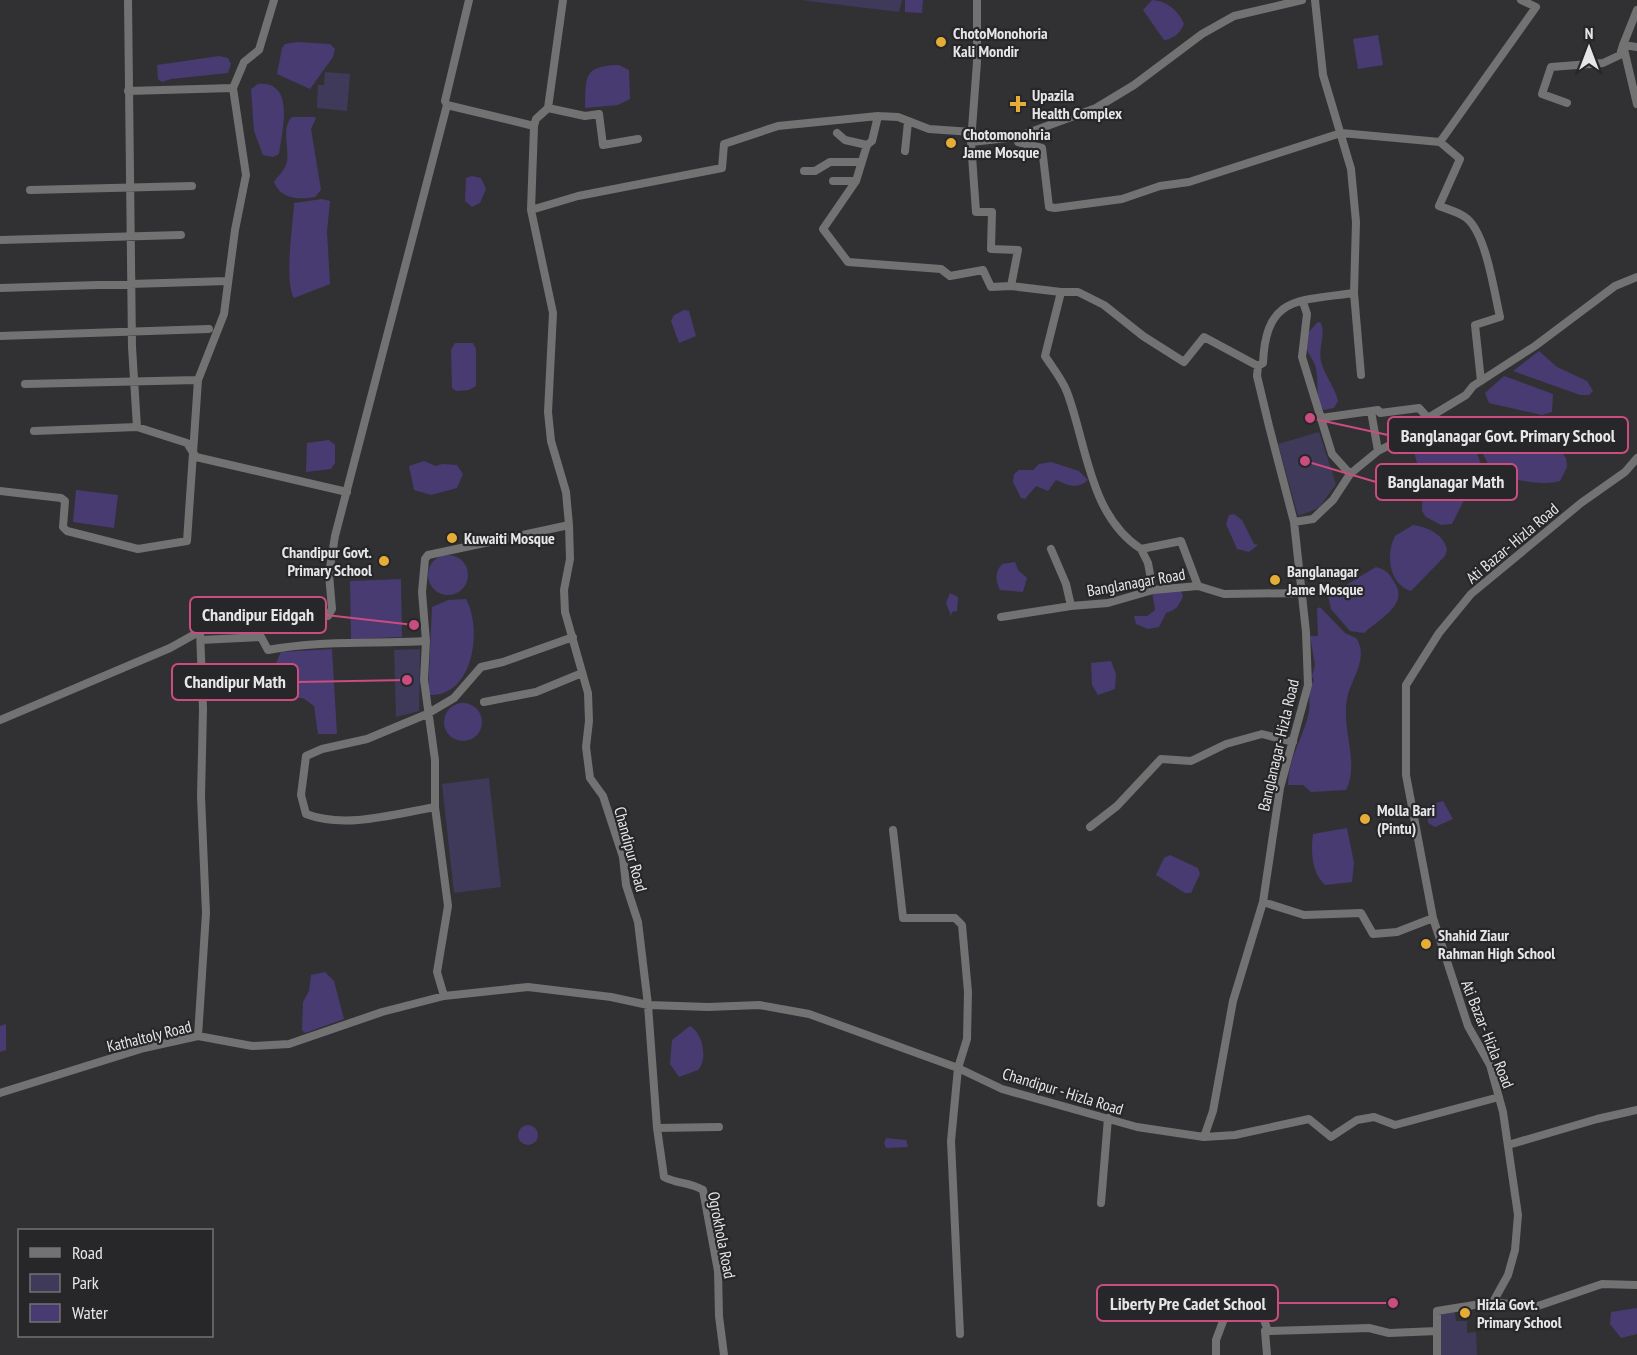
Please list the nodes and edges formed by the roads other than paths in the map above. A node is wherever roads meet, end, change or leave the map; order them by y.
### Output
1 (128, 0) edge
2 (274, 0) edge
3 (469, 0) edge
4 (563, 0) edge
5 (977, 0) edge
6 (1302, 0) edge
7 (1315, 0) edge
8 (1521, 0) edge
9 (1637, 10) edge
10 (1623, 45) junction
11 (1637, 47) edge
12 (233, 88) junction
13 (128, 91) junction
14 (1567, 103) dead end
15 (1637, 104) edge
16 (447, 105) junction
17 (548, 108) junction
18 (878, 116) junction
19 (908, 122) junction
20 (534, 126) junction
21 (972, 132) junction
22 (1341, 132) junction
23 (837, 133) dead end
24 (1017, 137) junction
25 (638, 139) dead end
26 (971, 142) junction
27 (1440, 142) junction
28 (867, 145) junction
29 (905, 151) dead end
30 (861, 162) junction
31 (804, 171) dead end
32 (834, 181) dead end
33 (856, 181) junction
34 (192, 186) dead end
35 (130, 188) junction
36 (30, 190) dead end
37 (531, 210) junction
38 (181, 235) dead end
39 (131, 236) junction
40 (0, 240) edge
41 (1637, 277) edge
42 (228, 281) junction
43 (131, 284) junction
44 (1011, 286) junction
45 (0, 288) edge
46 (1061, 292) junction
47 (1354, 293) junction
48 (1303, 302) junction
49 (209, 329) dead end
50 (132, 333) junction
51 (0, 336) edge
52 (1258, 366) junction
53 (1361, 375) dead end
54 (198, 380) junction
55 (134, 381) junction
56 (1481, 381) junction
57 (24, 384) dead end
58 (1371, 411) junction
59 (1321, 418) junction
60 (1428, 418) junction
61 (138, 427) junction
62 (34, 431) dead end
63 (1378, 451) junction
64 (192, 452) junction
65 (1637, 458) edge
66 (1350, 474) junction
67 (0, 491) edge
68 (347, 492) junction
69 (1294, 522) junction
70 (569, 525) junction
71 (1051, 549) dead end
72 (1141, 549) junction
73 (1198, 586) junction
74 (1154, 590) junction
75 (1300, 593) junction
76 (1071, 606) junction
77 (1000, 617) dead end
78 (200, 631) junction
79 (573, 637) junction
80 (201, 640) junction
81 (426, 641) junction
82 (582, 674) junction
83 (484, 702) dead end
84 (427, 714) junction
85 (0, 720) edge
86 (1293, 742) junction
87 (435, 807) junction
88 (1090, 827) dead end
89 (893, 830) dead end
90 (1263, 902) junction
91 (1433, 918) junction
92 (444, 996) junction
93 (648, 1005) junction
94 (198, 1036) junction
95 (958, 1068) junction
96 (0, 1093) edge
97 (1499, 1097) junction
98 (1637, 1110) edge
99 (1108, 1118) junction
100 (719, 1126) dead end
101 (657, 1128) junction
102 (1204, 1137) junction
103 (1508, 1145) junction
104 (1101, 1203) dead end
105 (1637, 1286) edge
106 (1493, 1302) junction
107 (1268, 1331) junction
108 (1437, 1331) junction
109 (960, 1334) dead end
110 (724, 1355) edge
111 (1216, 1355) edge
112 (1267, 1355) edge
113 (1437, 1355) edge

1 - 13 street
2 - 12 street
3 - 16 street
4 - 17 street
5 - 21 street
6 - 24 street
7 - 22 street
8 - 27 street
9 - 10 street
10 - 11 street
10 - 14 street
10 - 15 street
12 - 13 street
12 - 42 street
13 - 35 street
16 - 20 street
16 - 68 street
17 - 20 street
17 - 25 street
18 - 19 street
18 - 28 street
18 - 37 street
19 - 21 street
19 - 29 street
20 - 37 street, Chandipur Road
21 - 26 street
22 - 24 street
22 - 27 street
22 - 47 street
23 - 28 street
24 - 26 street
26 - 44 street
27 - 56 street
28 - 30 street
30 - 31 street
30 - 33 street
32 - 33 street
33 - 44 street
34 - 35 street
35 - 36 street
35 - 39 street
37 - 70 street, Chandipur Road
38 - 39 street
39 - 40 street
39 - 43 street
41 - 56 street
42 - 43 street
42 - 54 street
43 - 45 street
43 - 50 street
44 - 46 street
46 - 52 street
46 - 72 street
47 - 48 street
47 - 53 street
48 - 52 street
48 - 59 street
49 - 50 street
50 - 51 street
50 - 55 street
52 - 69 street
54 - 55 street
54 - 64 street
55 - 57 street
55 - 61 street
56 - 60 street
58 - 59 street
58 - 60 street
58 - 63 street
59 - 66 street
60 - 63 street
61 - 62 street
61 - 64 street
63 - 66 street
64 - 67 street
64 - 68 street
65 - 91 street, Ati Bazar- Hizla Road
66 - 69 street
68 - 78 street
69 - 75 street
70 - 79 street, Chandipur Road
70 - 81 street
71 - 76 street
72 - 73 street
72 - 74 street
73 - 74 street, Banglanagar Road
73 - 75 street, Banglanagar Road
74 - 76 street, Banglanagar Road
75 - 86 street, Banglanagar- Hizla Road
76 - 77 street, Banglanagar Road
78 - 80 street
78 - 85 street
79 - 82 street, Chandipur Road
79 - 84 street
80 - 81 street
80 - 94 street
81 - 84 street
82 - 83 street
82 - 93 street, Chandipur Road
84 - 87 street
84 - 87 street
86 - 88 street
86 - 90 street, Banglanagar- Hizla Road
87 - 92 street
89 - 95 street
90 - 91 street
90 - 102 street
91 - 97 street, Ati Bazar- Hizla Road
92 - 93 street, Kathaltoly Road
92 - 94 street, Kathaltoly Road
93 - 95 street, Chandipur - Hizla Road
93 - 101 street, Ogrokhola Road
94 - 96 street, Kathaltoly Road
95 - 99 street, Chandipur - Hizla Road
95 - 109 street
97 - 102 street, Chandipur - Hizla Road
97 - 103 street, Ati Bazar- Hizla Road
98 - 103 street
99 - 102 street, Chandipur - Hizla Road
99 - 104 street
100 - 101 street
101 - 110 street, Ogrokhola Road
103 - 106 street, Ati Bazar- Hizla Road
105 - 106 street
106 - 108 street
107 - 108 street
107 - 111 street
107 - 112 street
108 - 113 street

